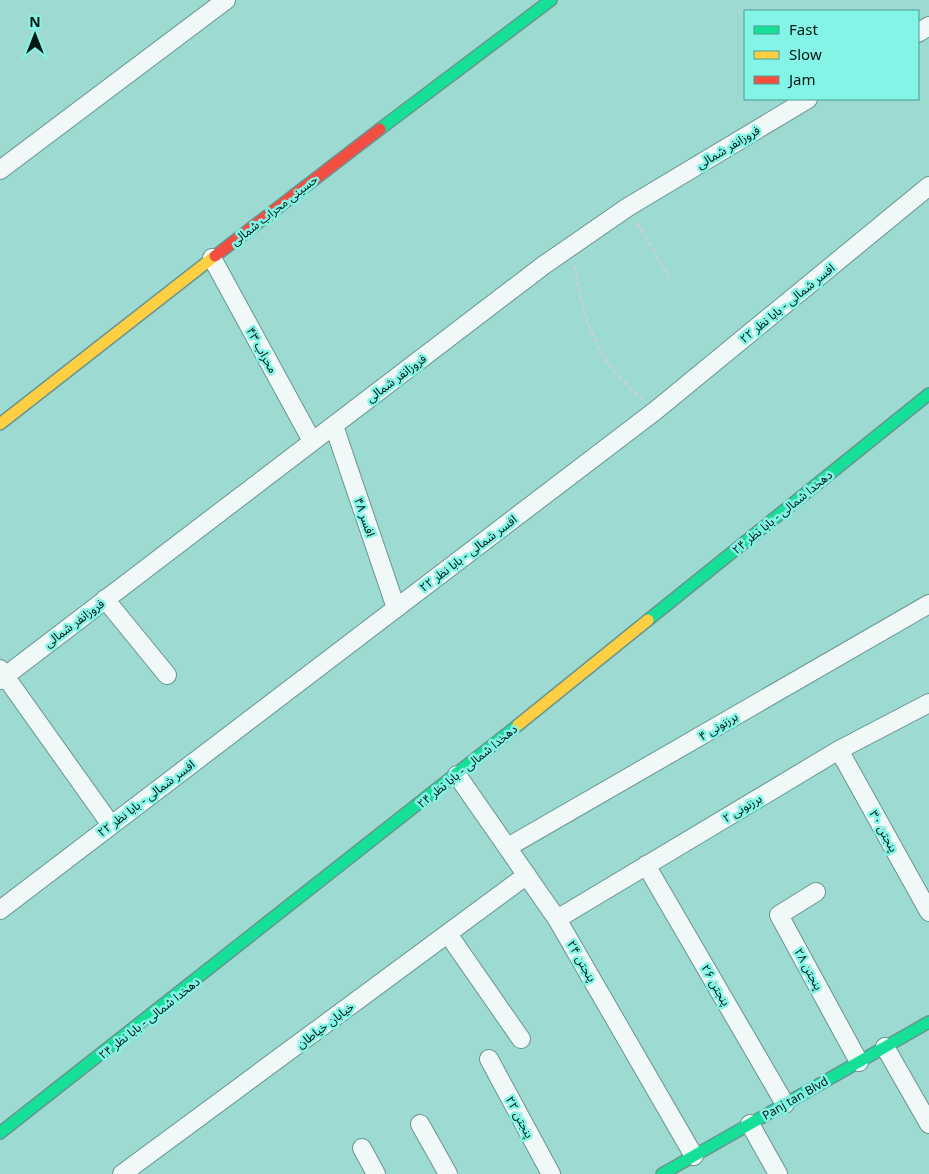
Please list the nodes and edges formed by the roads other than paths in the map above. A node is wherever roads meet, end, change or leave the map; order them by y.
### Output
1 (226, 0) edge
2 (551, 0) edge
3 (806, 100) edge
4 (0, 170) edge
5 (929, 186) edge
6 (212, 258) junction
7 (929, 394) edge
8 (0, 424) edge
9 (334, 426) junction
10 (312, 441) junction
11 (105, 599) junction
12 (929, 604) edge
13 (396, 608) junction
14 (167, 674) dead end
15 (2, 675) edge
16 (929, 702) edge
17 (839, 750) junction
18 (457, 775) junction
19 (111, 825) junction
20 (508, 847) junction
21 (646, 866) junction
22 (527, 875) junction
23 (816, 892) dead end
24 (0, 910) edge
25 (929, 912) edge
26 (558, 919) junction
27 (448, 934) junction
28 (929, 1022) edge
29 (521, 1039) dead end
30 (885, 1047) junction
31 (489, 1059) dead end
32 (859, 1062) junction
33 (785, 1104) junction
34 (420, 1124) dead end
35 (750, 1124) junction
36 (929, 1124) edge
37 (0, 1133) edge
38 (362, 1148) dead end
39 (694, 1156) junction
40 (122, 1174) edge
41 (376, 1174) edge
42 (448, 1174) edge
43 (551, 1174) edge
44 (662, 1174) edge
45 (778, 1174) edge

1 - 4 street
2 - 6 street, حسینی محراب شمالی
3 - 9 street, فروزانفر شمالی
5 - 13 street, افسر شمالی - بابا نظر ۲۲
6 - 8 street, حسینی محراب شمالی
6 - 10 street, محراب ۴۳
7 - 18 street, دهخدا شمالی - بابا نظر ۲۴
9 - 10 street, فروزانفر شمالی
9 - 13 street, افسر ۴۸
10 - 11 street, فروزانفر شمالی
11 - 14 street
11 - 15 street, فروزانفر شمالی
12 - 20 street, برزنونی ۴
13 - 19 street, افسر شمالی - بابا نظر ۲۲
15 - 19 street
16 - 17 street, برزنونی ۲
17 - 21 street, برزنونی ۲
17 - 25 street, پنجتن ۳۰
18 - 20 street, پنجتن ۲۴
18 - 37 street, دهخدا شمالی - بابا نظر ۲۴
19 - 24 street, افسر شمالی - بابا نظر ۲۲
20 - 22 street, پنجتن ۲۴
21 - 26 street, برزنونی ۲
21 - 33 street, پنجتن ۲۶
22 - 26 street, پنجتن ۲۴
22 - 27 street, خیابان خیاطان
23 - 32 street, پنجتن ۲۸
26 - 39 street, پنجتن ۲۴
27 - 29 street
27 - 40 street, خیابان خیاطان
28 - 30 street, Panj tan Blvd
30 - 32 street, Panj tan Blvd
30 - 36 street
31 - 43 street, پنجتن ۲۲
32 - 33 street, Panj tan Blvd
33 - 35 street, Panj tan Blvd
34 - 42 street
35 - 39 street, Panj tan Blvd
35 - 45 street
38 - 41 street
39 - 44 street, Panj tan Blvd

